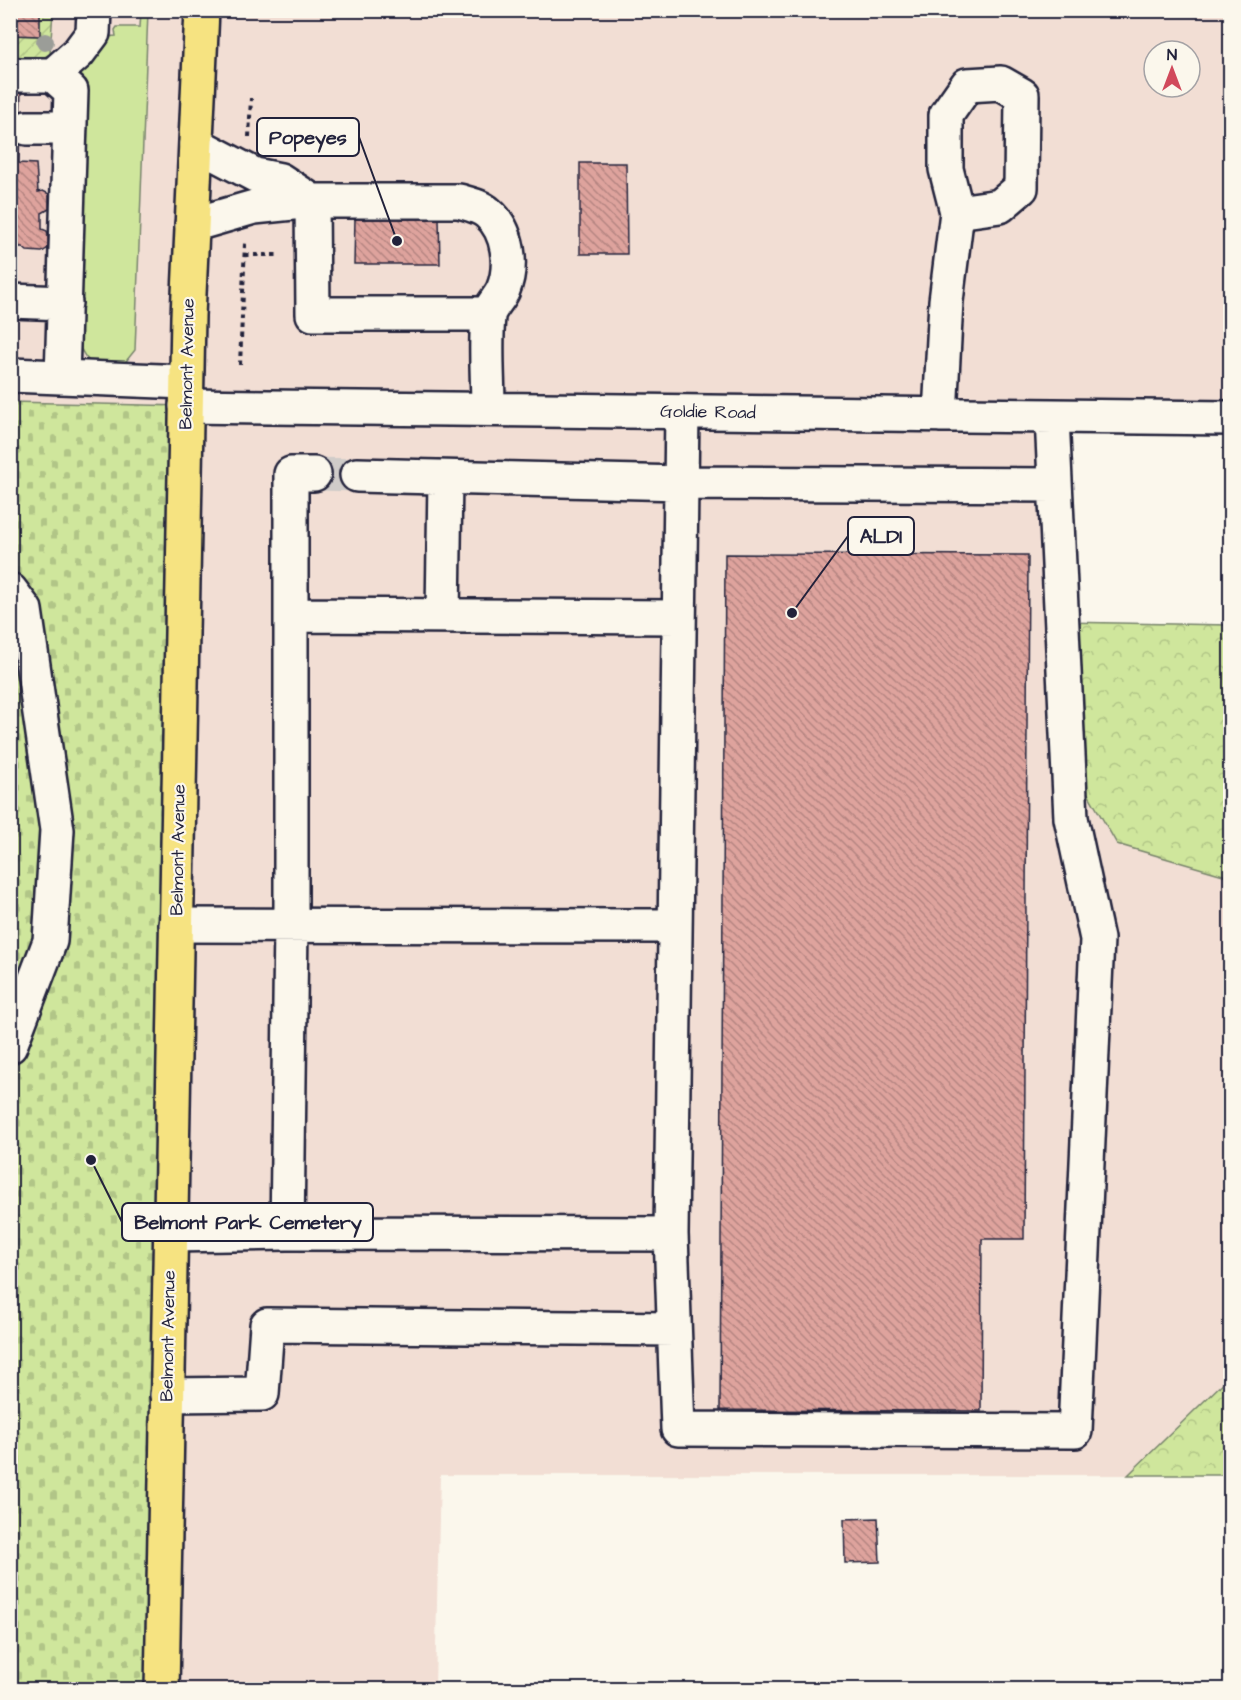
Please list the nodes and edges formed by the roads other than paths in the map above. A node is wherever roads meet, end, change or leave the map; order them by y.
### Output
1 (94, 10) edge
2 (202, 10) edge
3 (10, 75) edge
4 (53, 75) junction
5 (27, 128) dead end
6 (70, 128) junction
7 (196, 144) junction
8 (312, 201) junction
9 (957, 212) dead end
10 (192, 225) junction
11 (10, 301) edge
12 (65, 303) junction
13 (488, 314) junction
14 (10, 375) edge
15 (62, 377) junction
16 (186, 394) junction
17 (489, 409) junction
18 (682, 412) junction
19 (940, 415) junction
20 (1052, 417) junction
21 (1230, 418) edge
22 (302, 474) dead end
23 (357, 476) tunnel mouth
24 (445, 478) junction
25 (681, 483) junction
26 (1055, 485) junction
27 (10, 590) edge
28 (291, 615) junction
29 (443, 615) junction
30 (679, 616) junction
31 (19, 636) edge
32 (176, 925) junction
33 (291, 925) junction
34 (675, 926) junction
35 (10, 1046) edge
36 (287, 1233) junction
37 (671, 1234) junction
38 (170, 1235) junction
39 (674, 1329) junction
40 (167, 1395) junction
41 (162, 1689) edge

1 - 4 street
2 - 7 main road, Belmont Avenue
3 - 4 street
4 - 6 street
5 - 6 street
6 - 12 street
7 - 8 street
7 - 10 main road, Belmont Avenue
8 - 10 street
8 - 13 street
8 - 13 street
9 - 19 street
10 - 16 main road, Belmont Avenue
11 - 12 street
12 - 15 street
13 - 17 street
14 - 15 street, Goldie Road
15 - 16 street, Goldie Road
16 - 17 street, Goldie Road
16 - 32 main road, Belmont Avenue
17 - 18 street, Goldie Road
18 - 19 street, Goldie Road
18 - 25 street
19 - 20 street, Goldie Road
20 - 21 street, Goldie Road
20 - 26 street
22 - 28 street
23 - 24 street
24 - 25 street
24 - 29 street
25 - 26 street
25 - 30 street
26 - 39 street
27 - 31 street
28 - 29 street
28 - 33 street
29 - 30 street
30 - 34 street
31 - 35 street
32 - 33 street
32 - 38 main road, Belmont Avenue
33 - 34 street
33 - 36 street
34 - 37 street
36 - 37 street
36 - 38 street
37 - 39 street
38 - 40 main road, Belmont Avenue
39 - 40 street
40 - 41 main road, Belmont Avenue

